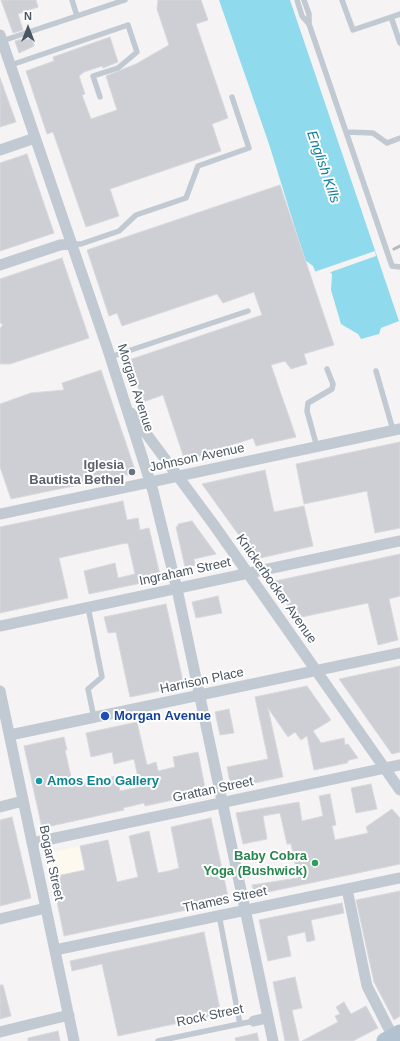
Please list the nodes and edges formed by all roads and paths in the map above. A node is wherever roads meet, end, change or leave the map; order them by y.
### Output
1 (72, 0) edge
2 (125, 0) edge
3 (297, 0) edge
4 (304, 0) edge
5 (342, 0) edge
6 (400, 14) edge
7 (77, 16) junction
8 (391, 17) junction
9 (309, 24) junction
10 (1, 38) edge
11 (400, 43) edge
12 (10, 65) junction
13 (100, 97) dead end
14 (232, 97) dead end
15 (347, 132) junction
16 (35, 138) junction
17 (400, 138) edge
18 (0, 150) edge
19 (71, 244) junction
20 (0, 265) edge
21 (400, 267) edge
22 (248, 311) dead end
23 (110, 357) junction
24 (327, 368) dead end
25 (376, 371) dead end
26 (126, 406) junction
27 (397, 430) edge
28 (317, 446) junction
29 (178, 476) junction
30 (150, 482) junction
31 (0, 514) edge
32 (400, 541) edge
33 (248, 573) junction
34 (177, 589) junction
35 (88, 607) junction
36 (0, 626) edge
37 (400, 653) edge
38 (316, 671) junction
39 (0, 692) edge
40 (199, 696) junction
41 (94, 718) junction
42 (10, 736) junction
43 (400, 765) edge
44 (384, 768) junction
45 (400, 790) edge
46 (23, 801) junction
47 (222, 803) junction
48 (0, 807) edge
49 (32, 843) junction
50 (400, 878) edge
51 (347, 889) junction
52 (46, 908) junction
53 (244, 910) junction
54 (219, 915) junction
55 (0, 919) edge
56 (55, 950) junction
57 (69, 1015) junction
58 (268, 1018) junction
59 (254, 1021) joint
60 (240, 1024) junction
61 (0, 1032) edge
62 (393, 1037) edge
63 (74, 1041) edge
64 (158, 1041) edge
65 (273, 1041) edge

1 - 7 lane
2 - 7 lane
3 - 9 lane
4 - 9 lane
5 - 8 lane
6 - 8 lane
7 - 10 lane
8 - 11 lane
9 - 15 lane
10 - 12 street, Morgan Avenue
12 - 13 lane
12 - 16 street, Morgan Avenue
14 - 19 lane
15 - 17 lane
15 - 21 lane
16 - 18 street
16 - 19 street, Morgan Avenue
19 - 20 street
19 - 23 street, Morgan Avenue
22 - 23 lane
23 - 26 street, Morgan Avenue
24 - 28 lane
25 - 27 lane
26 - 29 street, Knickerbocker Avenue
26 - 30 street, Morgan Avenue
27 - 28 street, Johnson Avenue
28 - 29 street, Johnson Avenue
29 - 30 street, Johnson Avenue
29 - 33 street, Knickerbocker Avenue
30 - 31 street, Johnson Avenue
30 - 34 street, Morgan Avenue
32 - 33 street, Ingraham Street
33 - 34 street, Ingraham Street
33 - 38 street, Knickerbocker Avenue
34 - 35 street, Ingraham Street
34 - 40 street, Morgan Avenue
35 - 36 street, Ingraham Street
35 - 41 lane
37 - 38 street, Harrison Place
38 - 40 street, Harrison Place
38 - 44 street, Knickerbocker Avenue
39 - 42 street, Bogart Street
40 - 41 street, Harrison Place
40 - 47 street, Morgan Avenue
41 - 42 street, Harrison Place
42 - 46 street, Bogart Street
43 - 44 street, Grattan Street
44 - 45 street, Knickerbocker Avenue
44 - 47 street, Grattan Street
46 - 48 street
46 - 49 street, Bogart Street
47 - 49 street, Grattan Street
47 - 53 street, Morgan Avenue
49 - 52 street, Bogart Street
50 - 51 street, Thames Street
51 - 53 street, Thames Street
51 - 62 street
52 - 55 street
52 - 56 street, Bogart Street
53 - 54 street, Thames Street
53 - 58 street, Morgan Avenue
54 - 56 street, Thames Street
54 - 60 lane
56 - 57 street, Bogart Street
57 - 61 street
57 - 63 street, Bogart Street
58 - 59 street, Rock Street
58 - 65 street, Morgan Avenue
59 - 60 lane, Rock Street
60 - 64 lane, Rock Street

